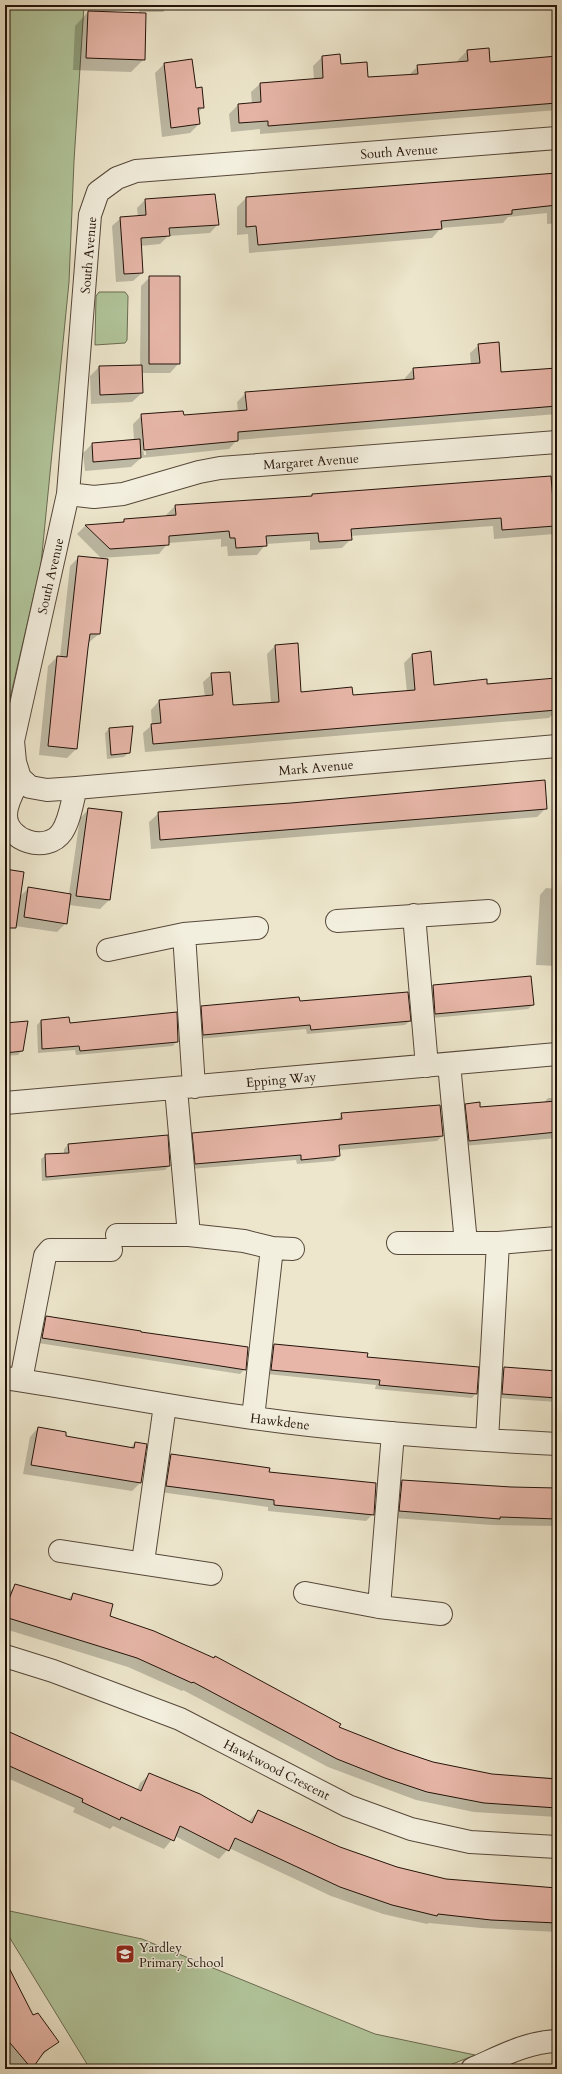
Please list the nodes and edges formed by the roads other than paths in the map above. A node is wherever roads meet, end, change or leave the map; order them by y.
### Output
1 (557, 138) edge
2 (557, 442) edge
3 (68, 494) junction
4 (557, 746) edge
5 (20, 778) junction
6 (76, 788) junction
7 (489, 911) dead end
8 (414, 916) junction
9 (338, 921) dead end
10 (257, 928) dead end
11 (184, 934) junction
12 (108, 950) dead end
13 (557, 1054) edge
14 (449, 1064) junction
15 (427, 1066) junction
16 (185, 1088) junction
17 (5, 1103) edge
18 (189, 1235) junction
19 (557, 1238) edge
20 (398, 1243) dead end
21 (466, 1243) junction
22 (498, 1243) junction
23 (13, 1379) edge
24 (165, 1405) junction
25 (253, 1418) junction
26 (393, 1433) junction
27 (487, 1440) junction
28 (557, 1444) edge
29 (60, 1551) dead end
30 (142, 1562) junction
31 (211, 1574) dead end
32 (304, 1592) dead end
33 (379, 1607) junction
34 (441, 1614) dead end
35 (5, 1656) edge
36 (557, 1847) edge
37 (557, 2041) edge
38 (472, 2069) edge

1 - 3 street, South Avenue
2 - 3 street, Margaret Avenue
3 - 5 street, South Avenue
4 - 6 street, Mark Avenue
5 - 6 street, Mark Avenue
5 - 6 street
7 - 8 street
8 - 9 street
8 - 15 street
10 - 11 street
11 - 12 street
11 - 16 street
13 - 14 street, Epping Way
14 - 15 street, Epping Way
14 - 21 street
15 - 16 street, Epping Way
16 - 17 street, Epping Way
16 - 18 street
18 - 23 street
18 - 25 street
19 - 22 street
20 - 21 street
21 - 22 street
22 - 27 street
23 - 24 street, Hawkdene
24 - 25 street, Hawkdene
24 - 30 street
25 - 26 street, Hawkdene
26 - 27 street, Hawkdene
26 - 33 street
27 - 28 street, Hawkdene
29 - 30 street
30 - 31 street
32 - 33 street
33 - 34 street
35 - 36 street, Hawkwood Crescent
37 - 38 street

